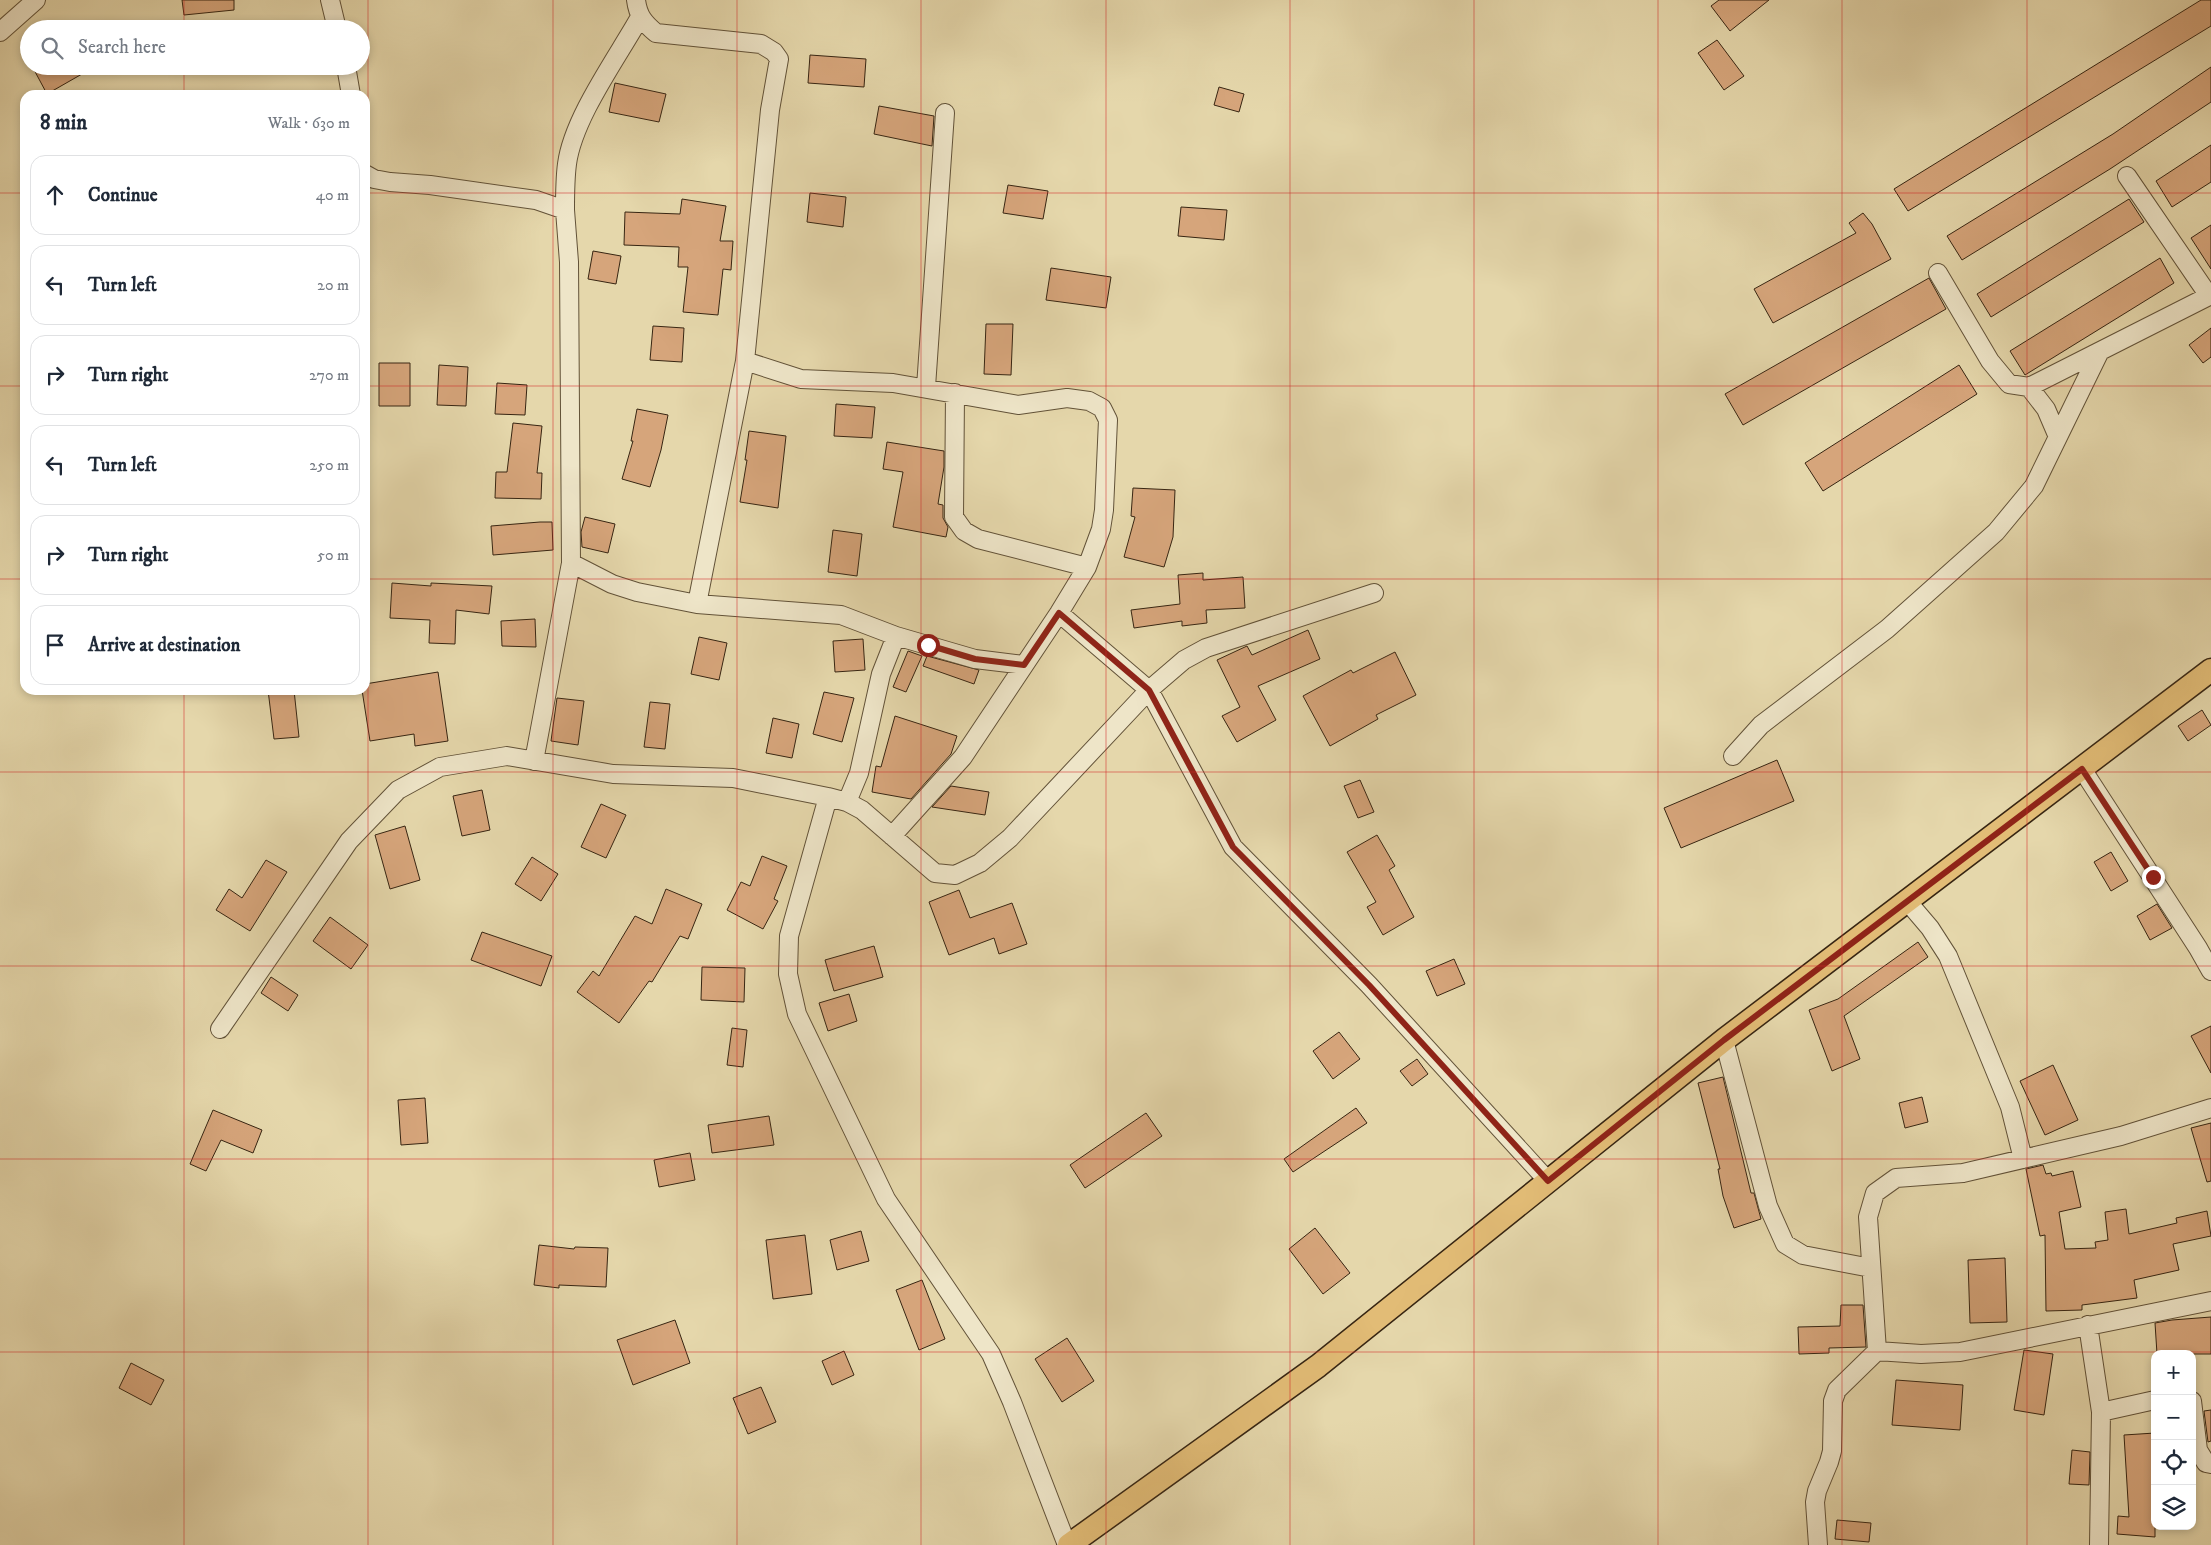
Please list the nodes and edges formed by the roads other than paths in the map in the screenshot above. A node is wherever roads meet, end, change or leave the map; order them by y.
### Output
1 (36, 0) edge
2 (330, 0) edge
3 (636, 0) edge
4 (640, 17) junction
5 (335, 20) edge
6 (0, 32) edge
7 (348, 75) edge
8 (350, 90) edge
9 (945, 113) dead end
10 (2127, 176) dead end
11 (370, 177) edge
12 (564, 210) junction
13 (1938, 274) dead end
14 (2210, 296) edge
15 (2099, 353) junction
16 (745, 361) junction
17 (926, 387) junction
18 (2029, 387) junction
19 (955, 394) junction
20 (2058, 437) junction
21 (571, 563) junction
22 (1087, 567) junction
23 (1374, 592) dead end
24 (697, 604) junction
25 (1059, 613) junction
26 (896, 636) junction
27 (1024, 665) junction
28 (2211, 670) edge
29 (1149, 690) junction
30 (1733, 756) dead end
31 (534, 761) junction
32 (2082, 769) junction
33 (828, 798) junction
34 (846, 802) junction
35 (892, 836) junction
36 (1907, 901) junction
37 (2211, 971) edge
38 (220, 1028) dead end
39 (1724, 1040) junction
40 (2211, 1108) edge
41 (2023, 1159) junction
42 (1548, 1181) junction
43 (1871, 1268) junction
44 (2211, 1301) edge
45 (2088, 1325) junction
46 (1877, 1351) junction
47 (2151, 1401) edge
48 (2101, 1412) junction
49 (2196, 1434) edge
50 (2211, 1464) edge
51 (1068, 1545) edge
52 (1818, 1545) edge
53 (2099, 1545) edge

1 - 6 street
2 - 5 street
3 - 4 street
4 - 12 street
4 - 16 street
7 - 8 street
9 - 17 street
10 - 14 street
11 - 12 street
12 - 21 street
13 - 18 street
14 - 15 street
15 - 18 street
15 - 20 street
16 - 17 street
16 - 24 street
17 - 19 street
18 - 20 street
19 - 22 street
19 - 22 street
20 - 30 street
21 - 24 street
21 - 31 street
22 - 25 street
23 - 29 street
24 - 26 street
25 - 27 street
25 - 29 street
26 - 27 street
26 - 34 street
27 - 35 street
28 - 32 main road
29 - 35 street
29 - 42 street
31 - 33 street
31 - 38 street
32 - 36 main road
32 - 37 street
33 - 34 street
33 - 51 street
34 - 35 street
36 - 39 main road
36 - 41 street
39 - 42 main road
39 - 43 street
40 - 41 street
41 - 43 street
42 - 51 main road
43 - 46 street
44 - 45 street
45 - 46 street
45 - 48 street
46 - 52 street
47 - 48 street
48 - 53 street
49 - 50 street

